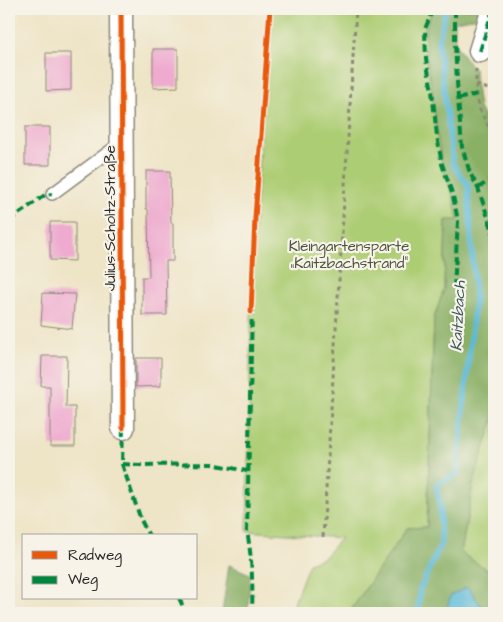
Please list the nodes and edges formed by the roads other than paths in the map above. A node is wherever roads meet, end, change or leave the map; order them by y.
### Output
1 (121, 9) edge
2 (493, 9) edge
3 (480, 52) road end
4 (122, 143) junction
5 (52, 194) dead end
6 (123, 428) dead end

1 - 4 street, Julius-Scholtz-Straße
2 - 3 street
4 - 5 lane
4 - 6 street, Julius-Scholtz-Straße

